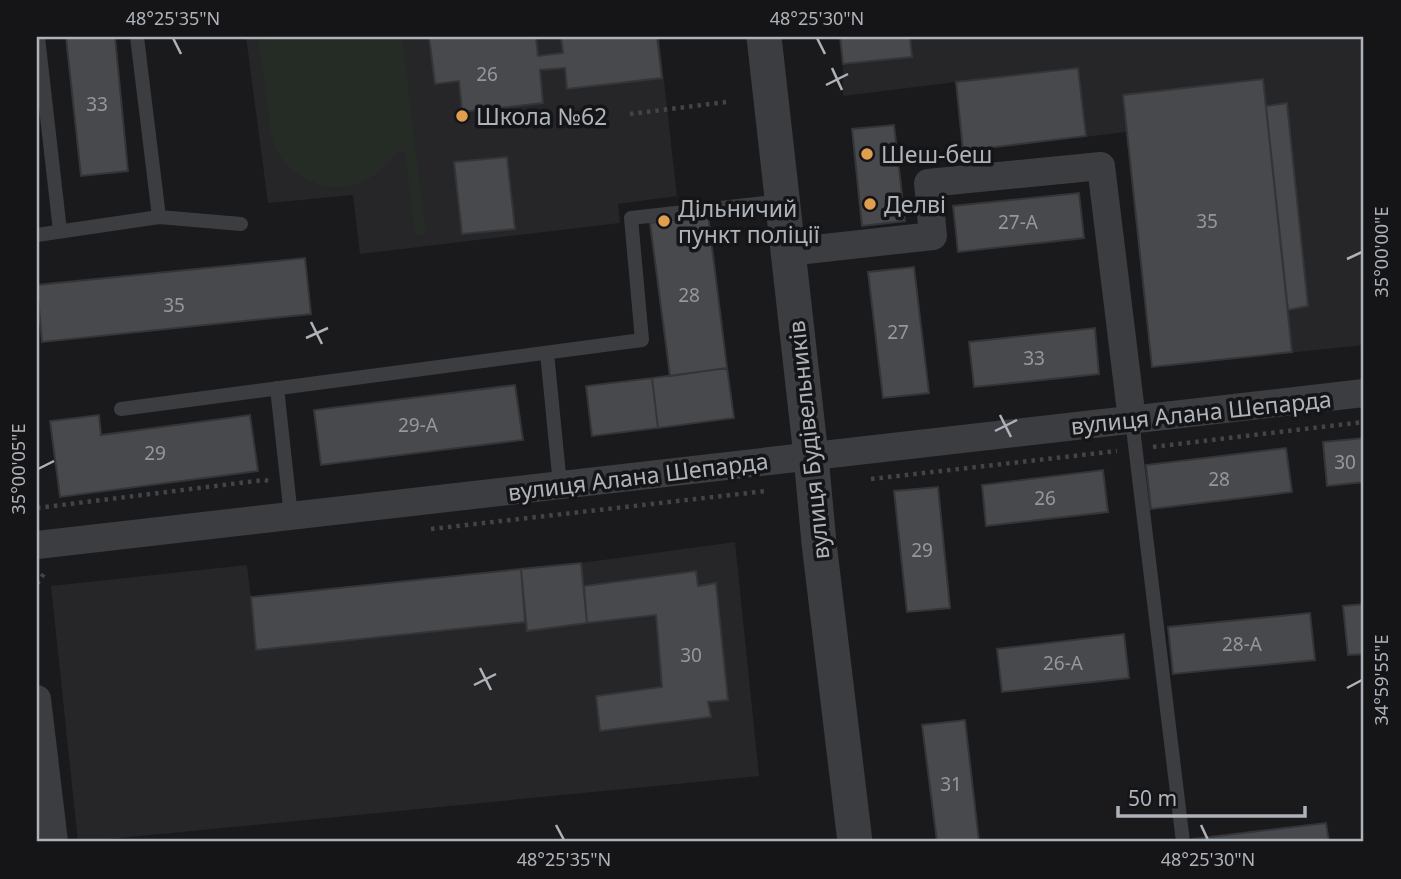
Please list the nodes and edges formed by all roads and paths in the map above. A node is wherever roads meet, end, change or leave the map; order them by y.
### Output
1 (38, 37) edge
2 (137, 37) edge
3 (764, 37) edge
4 (726, 102) dead end
5 (630, 114) dead end
6 (782, 201) junction
7 (159, 217) junction
8 (241, 224) dead end
9 (60, 231) junction
10 (37, 235) edge
11 (788, 252) junction
12 (547, 353) junction
13 (277, 388) junction
14 (1364, 393) edge
15 (121, 409) dead end
16 (1132, 420) junction
17 (811, 456) junction
18 (288, 485) junction
19 (560, 485) junction
20 (766, 491) dead end
21 (37, 508) edge
22 (291, 516) junction
23 (419, 530) dead end
24 (37, 545) edge
25 (59, 571) dead end
26 (37, 584) edge
27 (37, 699) edge
28 (54, 842) edge
29 (856, 842) edge
30 (1183, 842) edge

1 - 9 lane
2 - 7 lane
3 - 6 street, вулиця Будівельників
4 - 5 path
6 - 11 street, вулиця Будівельників
6 - 12 lane
7 - 8 lane
7 - 9 lane
9 - 10 lane
11 - 16 street
11 - 17 street, вулиця Будівельників
12 - 13 lane
12 - 19 lane
13 - 15 lane
13 - 18 lane
14 - 16 street, вулиця Алана Шепарда
16 - 17 street, вулиця Алана Шепарда
16 - 30 lane
17 - 19 street, вулиця Алана Шепарда
17 - 29 street, вулиця Будівельників
18 - 21 path
18 - 22 lane
19 - 22 street, вулиця Алана Шепарда
20 - 23 path
22 - 24 street, вулиця Алана Шепарда
25 - 26 path
27 - 28 street

